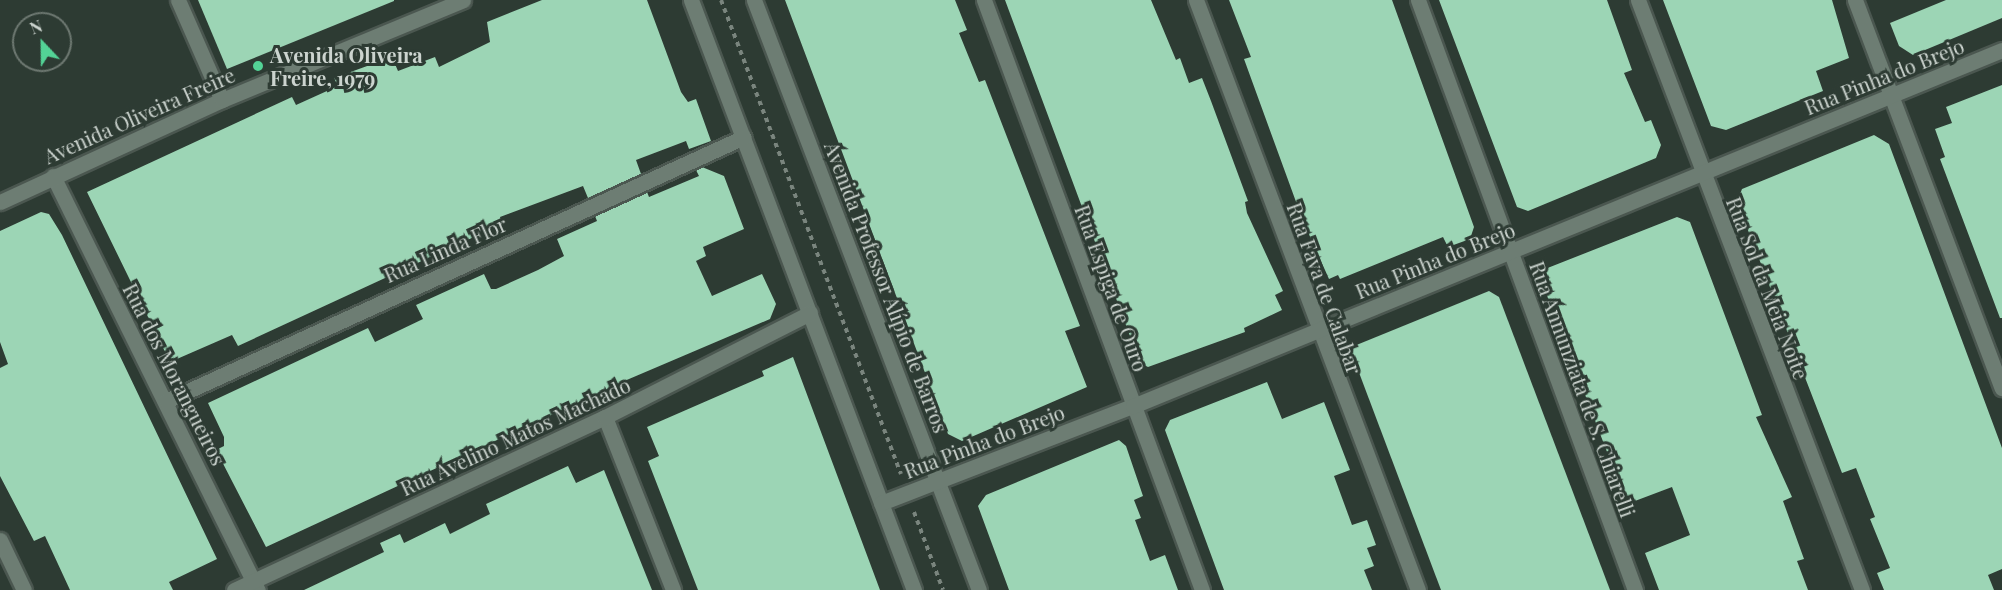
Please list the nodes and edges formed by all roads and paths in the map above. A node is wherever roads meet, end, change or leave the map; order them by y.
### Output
1 (178, 0) edge
2 (463, 0) edge
3 (691, 0) edge
4 (721, 0) edge
5 (754, 0) edge
6 (984, 0) edge
7 (1196, 0) edge
8 (1418, 0) edge
9 (1638, 0) edge
10 (1855, 0) edge
11 (2002, 51) edge
12 (1891, 96) junction
13 (222, 100) junction
14 (744, 137) junction
15 (1702, 174) junction
16 (53, 176) junction
17 (0, 202) edge
18 (1510, 253) junction
19 (810, 313) junction
20 (1317, 330) junction
21 (2002, 388) edge
22 (166, 401) junction
23 (1133, 406) junction
24 (605, 417) junction
25 (939, 482) junction
26 (908, 493) junction
27 (881, 502) junction
28 (0, 540) edge
29 (256, 585) edge
30 (24, 590) edge
31 (234, 590) edge
32 (673, 590) edge
33 (914, 590) edge
34 (943, 590) edge
35 (979, 590) edge
36 (1202, 590) edge
37 (1418, 590) edge
38 (1635, 590) edge
39 (1862, 590) edge

1 - 13 street
2 - 13 street, Avenida Oliveira Freire
3 - 14 street
4 - 26 path
5 - 25 street, Avenida Professor Alípio de Barros
6 - 23 street, Rua Espiga de Ouro
7 - 20 street, Rua Fava de Calabar
8 - 18 street, Rua Annunziata de S. Chiarelli
9 - 15 street, Rua Sol da Meia Noite
10 - 12 street
11 - 12 street, Rua Pinha do Brejo
12 - 15 street, Rua Pinha do Brejo
12 - 21 street
13 - 16 street, Avenida Oliveira Freire
14 - 19 street
14 - 22 street, Rua Linda Flor
15 - 18 street, Rua Pinha do Brejo
15 - 39 street, Rua Sol da Meia Noite
16 - 17 street, Avenida Oliveira Freire
16 - 22 street, Rua dos Morangueiros
18 - 20 street, Rua Pinha do Brejo
18 - 38 street, Rua Annunziata de S. Chiarelli
19 - 24 street, Rua Avelino Matos Machado
19 - 27 street
20 - 23 street, Rua Pinha do Brejo
20 - 37 street, Rua Fava de Calabar
22 - 29 street, Rua dos Morangueiros
23 - 25 street, Rua Pinha do Brejo
23 - 36 street, Rua Espiga de Ouro
24 - 29 street, Rua Avelino Matos Machado
24 - 32 street
25 - 26 street, Rua Pinha do Brejo
25 - 35 street, Avenida Professor Alípio de Barros
26 - 27 street, Rua Pinha do Brejo
26 - 34 path
27 - 33 street
28 - 30 street
29 - 31 street, Rua Avelino Matos Machado

